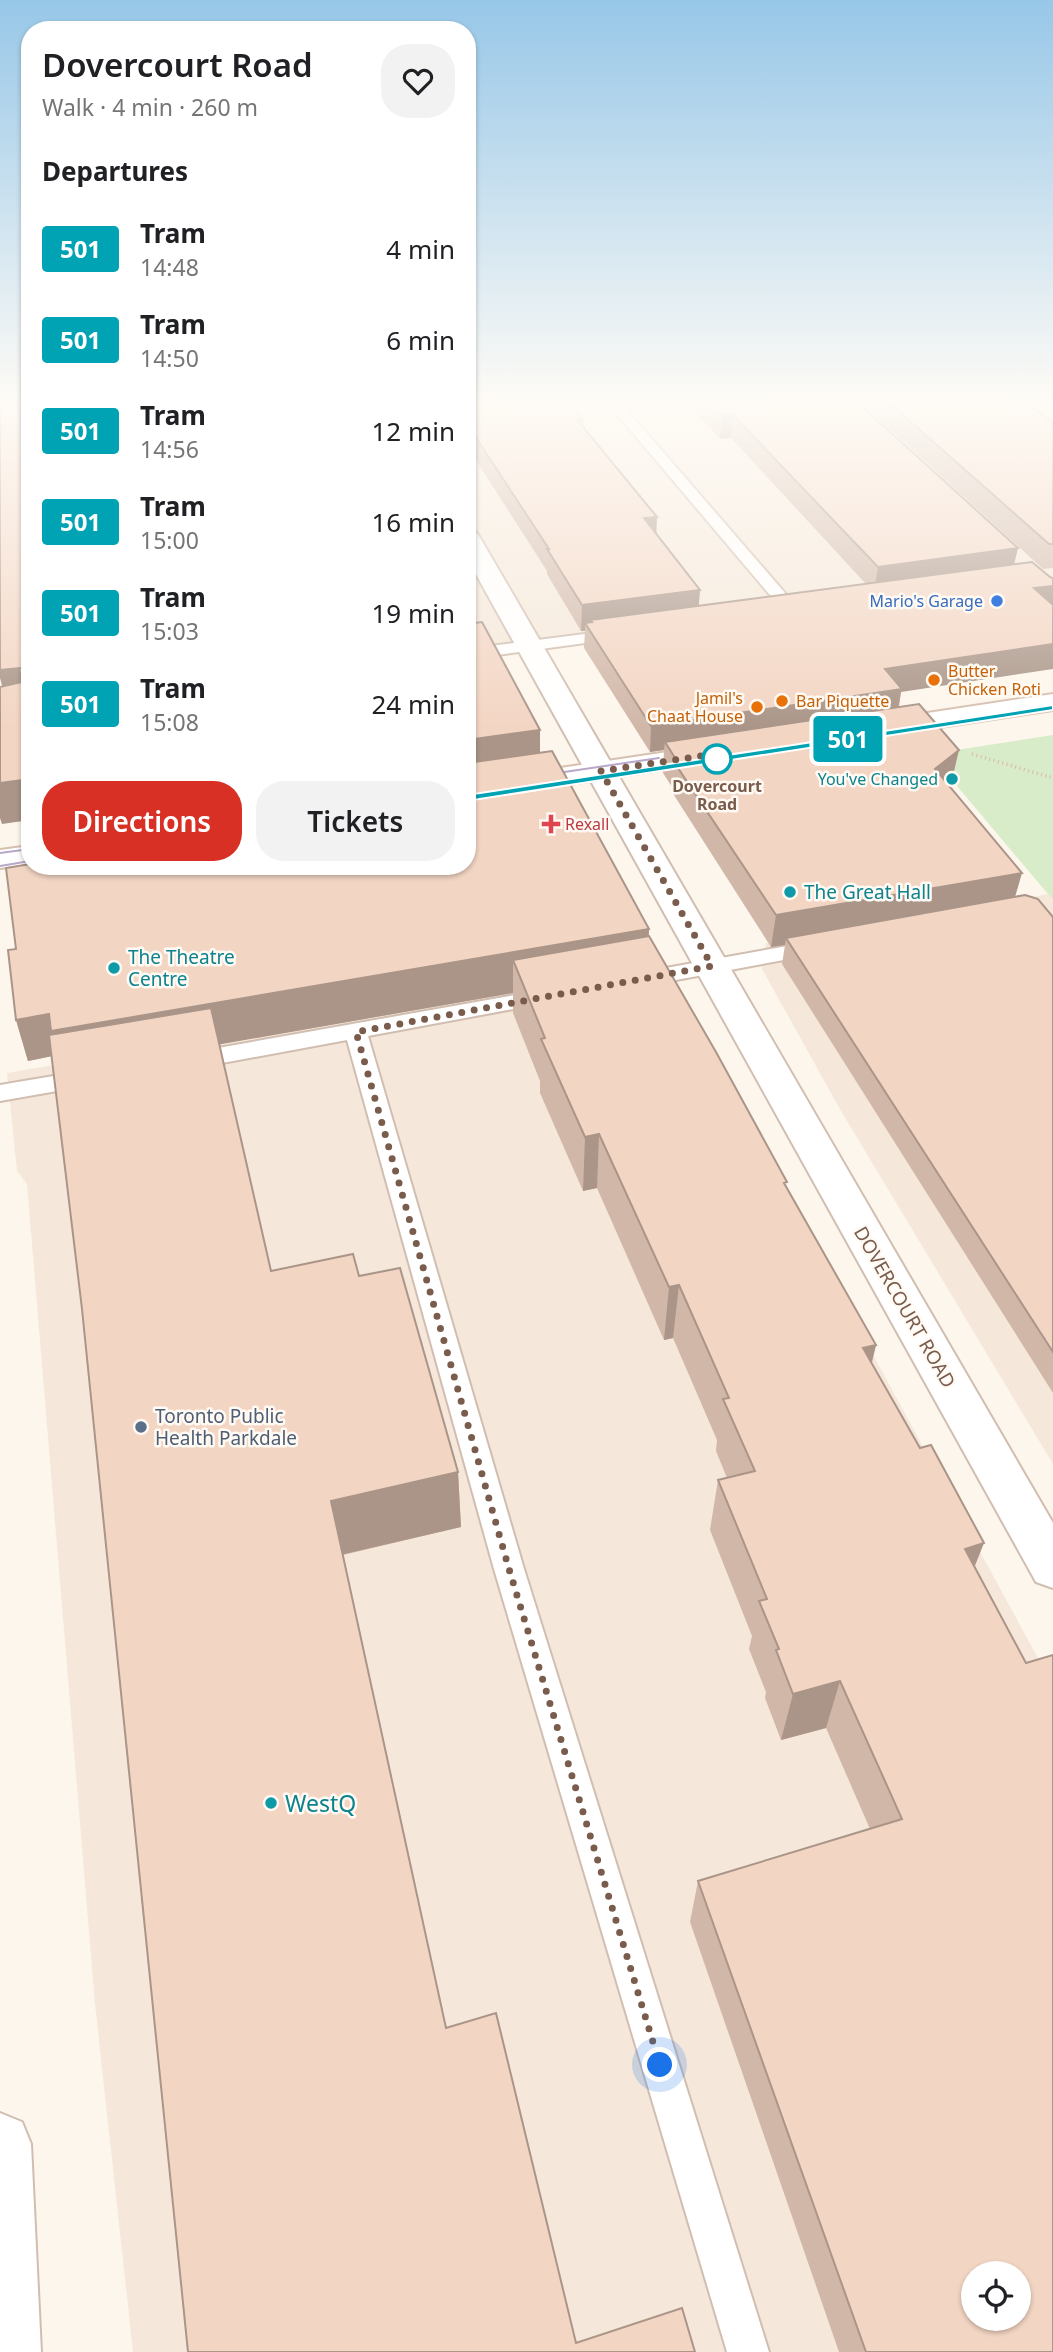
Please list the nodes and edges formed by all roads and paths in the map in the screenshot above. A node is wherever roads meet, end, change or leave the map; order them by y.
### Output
1 (705, 510) edge
2 (476, 552) edge
3 (792, 611) edge
4 (628, 633) edge
5 (530, 645) junction
6 (476, 653) edge
7 (1053, 702) edge
8 (850, 733) edge
9 (741, 750) edge
10 (968, 753) dead end
11 (601, 771) junction
12 (1053, 778) edge
13 (476, 790) edge
14 (21, 856) edge
15 (0, 859) edge
16 (829, 946) edge
17 (712, 966) junction
18 (620, 983) edge
19 (567, 993) edge
20 (356, 1032) junction
21 (162, 1066) edge
22 (109, 1075) edge
23 (0, 1093) edge
24 (1053, 1567) edge
25 (0, 2144) edge
26 (8, 2352) edge
27 (748, 2352) edge

1 - 3 lane
2 - 5 street, DOVERCOURT ROAD
4 - 5 lane
5 - 6 lane
5 - 11 street, DOVERCOURT ROAD
7 - 8 street
9 - 11 street
10 - 12 path
11 - 13 street
11 - 17 street, DOVERCOURT ROAD
14 - 15 street
16 - 17 lane
17 - 18 lane
17 - 24 street, DOVERCOURT ROAD
19 - 20 lane
20 - 21 lane
20 - 27 lane
22 - 23 lane
25 - 26 street

